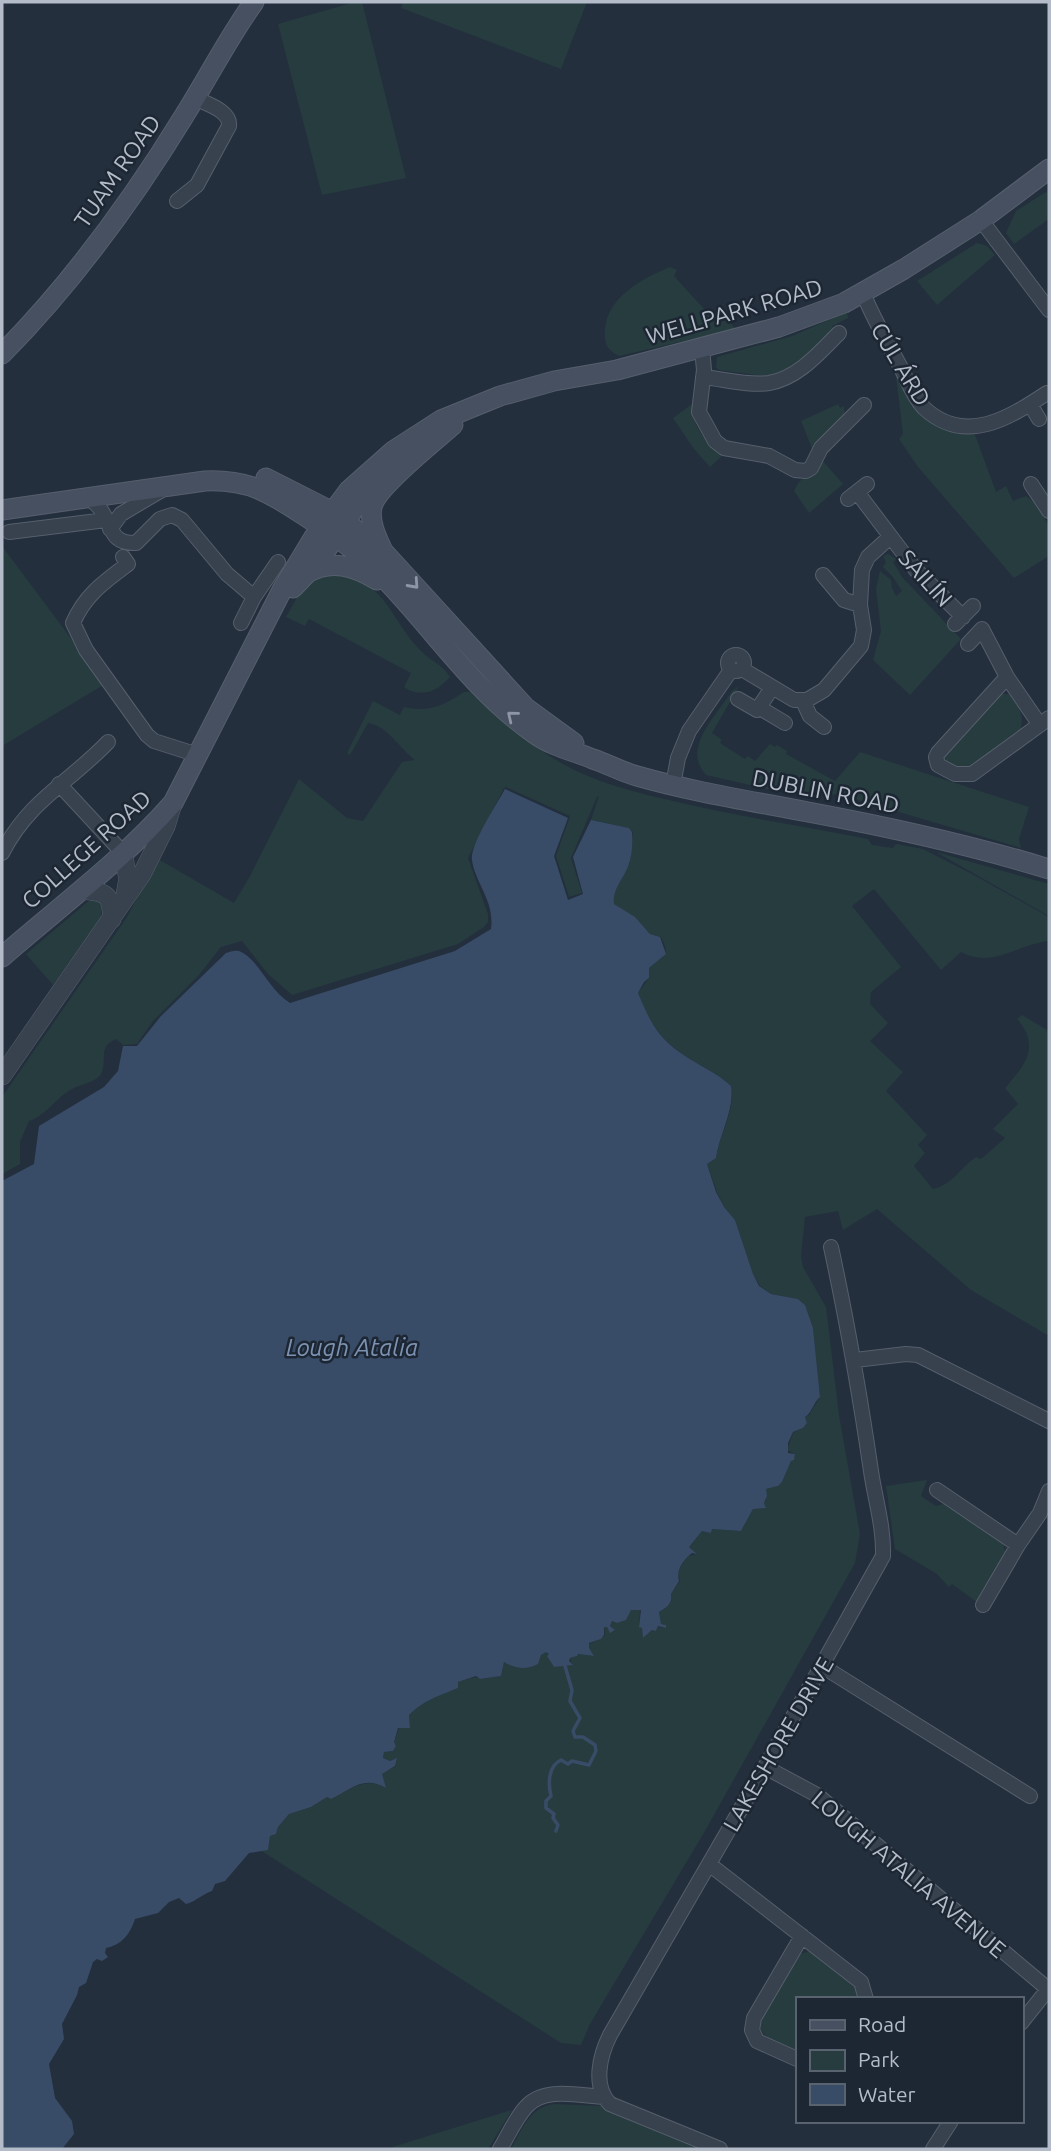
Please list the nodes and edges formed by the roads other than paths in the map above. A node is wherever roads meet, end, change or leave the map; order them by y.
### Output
1 (254, 2) edge
2 (195, 98) junction
3 (1049, 169) edge
4 (177, 201) dead end
5 (981, 220) junction
6 (863, 293) junction
7 (1049, 310) edge
8 (839, 333) dead end
9 (702, 348) junction
10 (2, 354) edge
11 (603, 373) junction
12 (703, 377) junction
13 (1047, 393) dead end
14 (1030, 404) junction
15 (864, 405) dead end
16 (1039, 419) dead end
17 (453, 425) junction
18 (1031, 484) dead end
19 (171, 486) junction
20 (857, 492) dead end
21 (2, 498) edge
22 (89, 498) junction
23 (2, 510) edge
24 (1049, 512) edge
25 (334, 524) junction
26 (108, 525) junction
27 (9, 532) dead end
28 (890, 537) junction
29 (382, 550) junction
30 (123, 557) dead end
31 (278, 562) dead end
32 (306, 573) junction
33 (823, 575) dead end
34 (398, 594) junction
35 (254, 597) junction
36 (860, 605) junction
37 (963, 616) dead end
38 (269, 619) junction
39 (241, 623) dead end
40 (968, 644) dead end
41 (1007, 677) junction
42 (772, 688) junction
43 (738, 699) dead end
44 (803, 701) junction
45 (760, 708) junction
46 (1045, 721) edge
47 (785, 723) dead end
48 (824, 727) dead end
49 (108, 742) dead end
50 (198, 755) junction
51 (593, 759) junction
52 (59, 784) junction
53 (673, 785) junction
54 (173, 803) junction
55 (2, 853) edge
56 (123, 853) junction
57 (1049, 869) edge
58 (82, 890) junction
59 (125, 900) junction
60 (112, 919) junction
61 (2, 957) edge
62 (2, 1076) edge
63 (831, 1247) dead end
64 (855, 1360) junction
65 (1049, 1420) edge
66 (937, 1490) dead end
67 (1049, 1491) edge
68 (1018, 1545) junction
69 (983, 1605) dead end
70 (822, 1666) junction
71 (765, 1767) junction
72 (1030, 1796) dead end
73 (709, 1864) junction
74 (802, 1936) junction
75 (1049, 1988) edge
76 (866, 1997) edge
77 (1023, 2021) edge
78 (796, 2059) edge
79 (604, 2097) junction
80 (950, 2123) edge
81 (500, 2149) edge
82 (720, 2149) edge
83 (933, 2149) edge

1 - 2 main road, TUAM ROAD
2 - 4 street
2 - 10 main road, TUAM ROAD
3 - 5 main road, WELLPARK ROAD
5 - 6 main road, WELLPARK ROAD
5 - 7 street
6 - 9 main road, WELLPARK ROAD
6 - 14 street, CÚL ÁRD
8 - 12 street
9 - 11 main road, WELLPARK ROAD
9 - 12 street
11 - 17 main road, WELLPARK ROAD
11 - 25 main road, WELLPARK ROAD
12 - 15 street
13 - 14 street, CÚL ÁRD
14 - 16 street
17 - 25 main road, WELLPARK ROAD
17 - 29 main road
18 - 24 street
19 - 22 main road
19 - 25 main road
19 - 26 street
20 - 28 street, SÁILÍN
21 - 25 main road
22 - 23 main road
22 - 26 street
25 - 29 main road, DUBLIN ROAD
25 - 32 main road, COLLEGE ROAD
25 - 34 main road, DUBLIN ROAD
25 - 38 main road, COLLEGE ROAD
26 - 27 street
26 - 35 street
28 - 36 street, SÁILÍN
28 - 37 street, SÁILÍN
29 -> 51 main road, DUBLIN ROAD
30 - 50 street
31 - 35 street
32 - 34 main road
32 - 38 main road, COLLEGE ROAD
33 - 36 street
51 -> 34 main road, DUBLIN ROAD
35 - 39 street
36 - 44 street, SÁILÍN
38 - 50 main road, COLLEGE ROAD
40 - 41 street
41 - 46 street
41 - 46 street
42 - 44 street
42 - 45 street
42 - 53 street
43 - 45 street
44 - 48 street
45 - 47 street
49 - 52 street
50 - 54 main road, COLLEGE ROAD
51 - 53 main road, DUBLIN ROAD
52 - 55 street
52 - 56 street
53 - 57 main road, DUBLIN ROAD
54 - 56 main road, COLLEGE ROAD
54 - 59 street
56 - 58 main road, COLLEGE ROAD
56 - 59 street
58 - 60 street
58 - 61 main road, COLLEGE ROAD
59 - 60 street
60 - 62 street
63 - 64 street, LAKESHORE DRIVE
64 - 65 street
64 - 70 street, LAKESHORE DRIVE
66 - 68 street
67 - 68 street
68 - 69 street
70 - 71 street, LAKESHORE DRIVE
70 - 72 street
71 - 73 street, LAKESHORE DRIVE
71 - 75 street, LOUGH ATALIA AVENUE
73 - 74 street
73 - 79 street, LAKESHORE DRIVE
74 - 76 street
74 - 78 street
75 - 77 street
79 - 81 street
79 - 82 street
80 - 83 street

